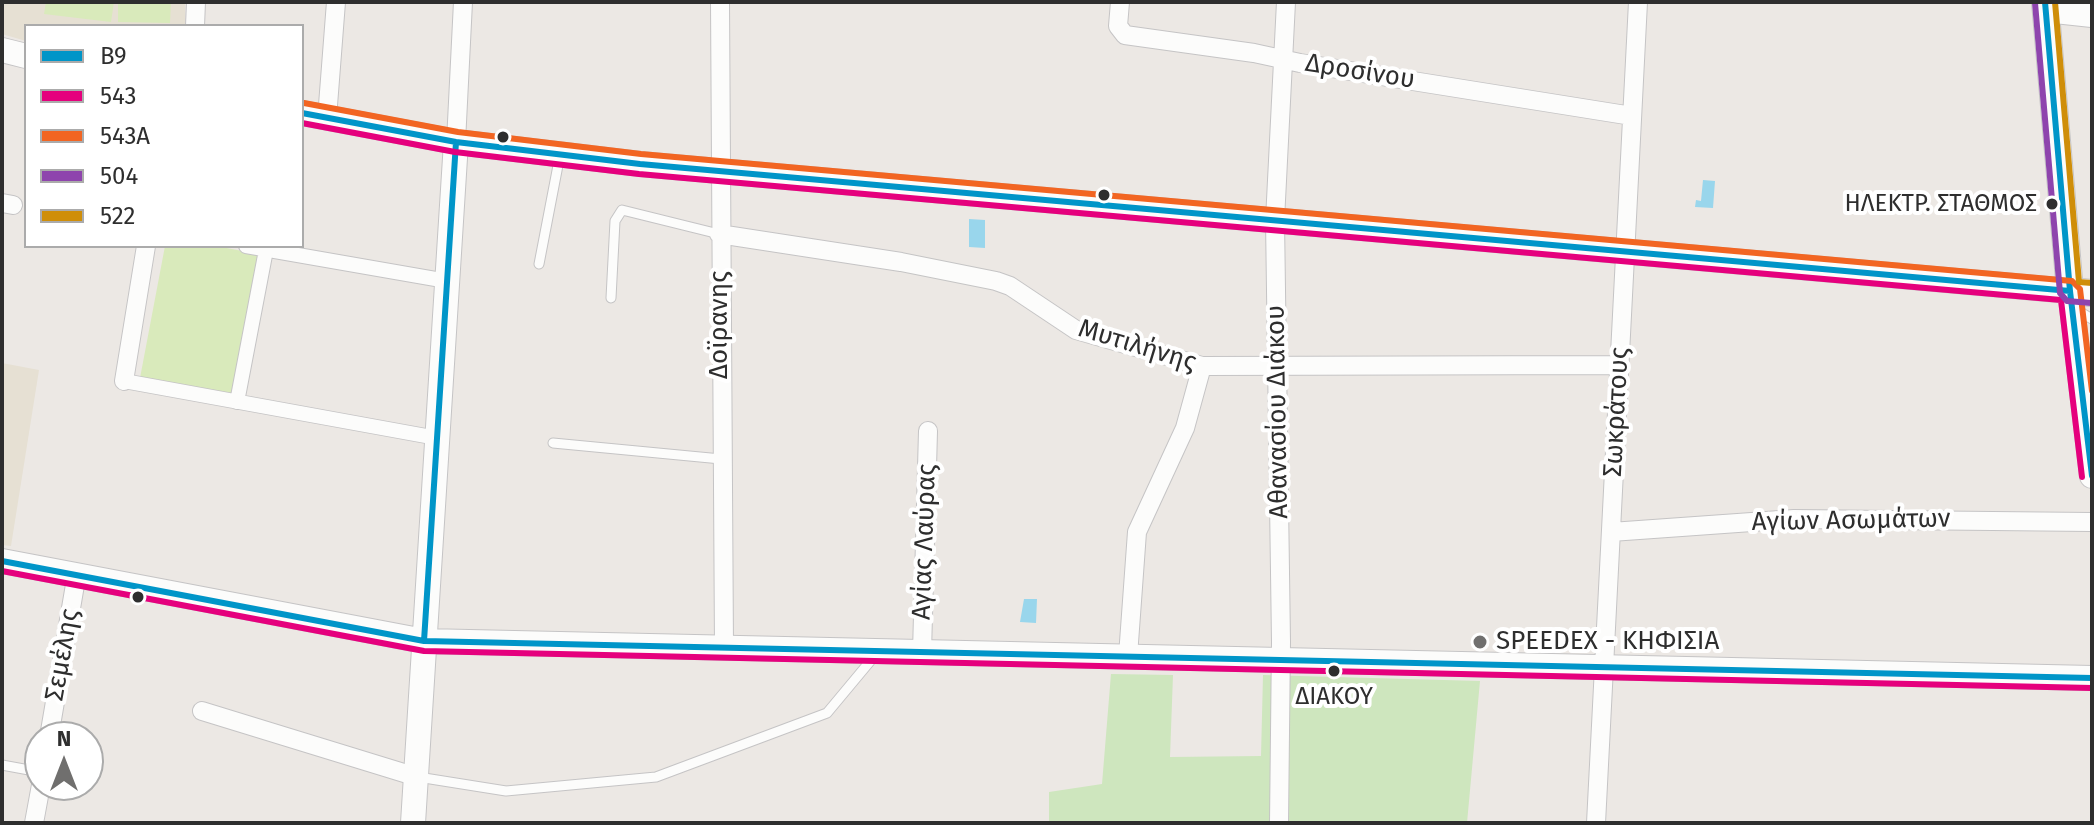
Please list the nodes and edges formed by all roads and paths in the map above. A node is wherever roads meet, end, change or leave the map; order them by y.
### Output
1 (196, 2) edge
2 (336, 2) edge
3 (463, 2) edge
4 (720, 2) edge
5 (1120, 2) edge
6 (1286, 2) edge
7 (1638, 2) edge
8 (2045, 6) edge
9 (2092, 15) edge
10 (195, 24) edge
11 (2, 50) edge
12 (24, 56) edge
13 (1284, 59) junction
14 (304, 113) edge
15 (1632, 116) junction
16 (327, 118) junction
17 (456, 142) junction
18 (560, 155) junction
19 (719, 171) junction
20 (1275, 220) junction
21 (719, 234) junction
22 (146, 248) edge
23 (256, 248) edge
24 (266, 250) junction
25 (1625, 251) junction
26 (539, 264) dead end
27 (447, 281) junction
28 (611, 298) dead end
29 (2082, 302) edge
30 (1619, 365) junction
31 (1202, 366) junction
32 (1278, 366) junction
33 (124, 381) joint
34 (237, 402) junction
35 (928, 431) dead end
36 (437, 438) junction
37 (553, 443) dead end
38 (721, 459) junction
39 (2092, 476) edge
40 (2092, 522) edge
41 (1611, 532) junction
42 (2, 561) edge
43 (77, 573) junction
44 (424, 641) junction
45 (724, 647) junction
46 (879, 651) junction
47 (922, 652) junction
48 (1128, 656) junction
49 (1281, 660) junction
50 (1604, 668) junction
51 (2092, 678) edge
52 (202, 711) dead end
53 (52, 721) edge
54 (2, 765) edge
55 (24, 769) edge
56 (417, 777) junction
57 (38, 801) edge
58 (34, 823) edge
59 (413, 823) edge
60 (1279, 823) edge
61 (1596, 823) edge

1 - 10 street
2 - 16 street
3 - 17 street
4 - 19 street, Δοϊρανης
5 - 13 street, Δροσίνου
6 - 13 street, Αθανασίου Διάκου
7 - 15 street, Σωκράτους
8 - 9 street
8 - 29 main road
11 - 12 street
13 - 15 street, Δροσίνου
13 - 20 street, Αθανασίου Διάκου
14 - 16 street
15 - 25 street, Σωκράτους
16 - 17 street
17 - 18 street
17 - 27 street
18 - 19 street
18 - 26 lane
19 - 20 street
19 - 21 street, Δοϊρανης
20 - 25 street
20 - 32 street, Αθανασίου Διάκου
21 - 28 lane
21 - 31 street, Μυτιλήνης
21 - 38 street, Δοϊρανης
22 - 33 street
23 - 24 street
24 - 27 street
24 - 34 street
25 - 29 street
25 - 30 street, Σωκράτους
27 - 36 street
29 - 39 street
30 - 32 street, Μυτιλήνης
30 - 41 street, Σωκράτους
31 - 32 street, Μυτιλήνης
31 - 48 street
32 - 49 street, Αθανασίου Διάκου
33 - 34 street
34 - 36 street
35 - 47 street, Αγίας Λαύρας
36 - 44 street
37 - 38 lane
38 - 45 street, Δοϊρανης
40 - 41 street, Αγίων Ασωμάτων
41 - 50 street, Σωκράτους
42 - 43 street
43 - 44 street
43 - 53 street, Σεμέλης
44 - 45 street
44 - 56 street
45 - 46 street
46 - 47 street
46 - 56 lane
47 - 48 street
48 - 49 street
49 - 50 street
49 - 60 street, Αθανασίου Διάκου
50 - 51 street
50 - 61 street, Σωκράτους
52 - 56 street
54 - 55 lane
56 - 59 street
57 - 58 street

